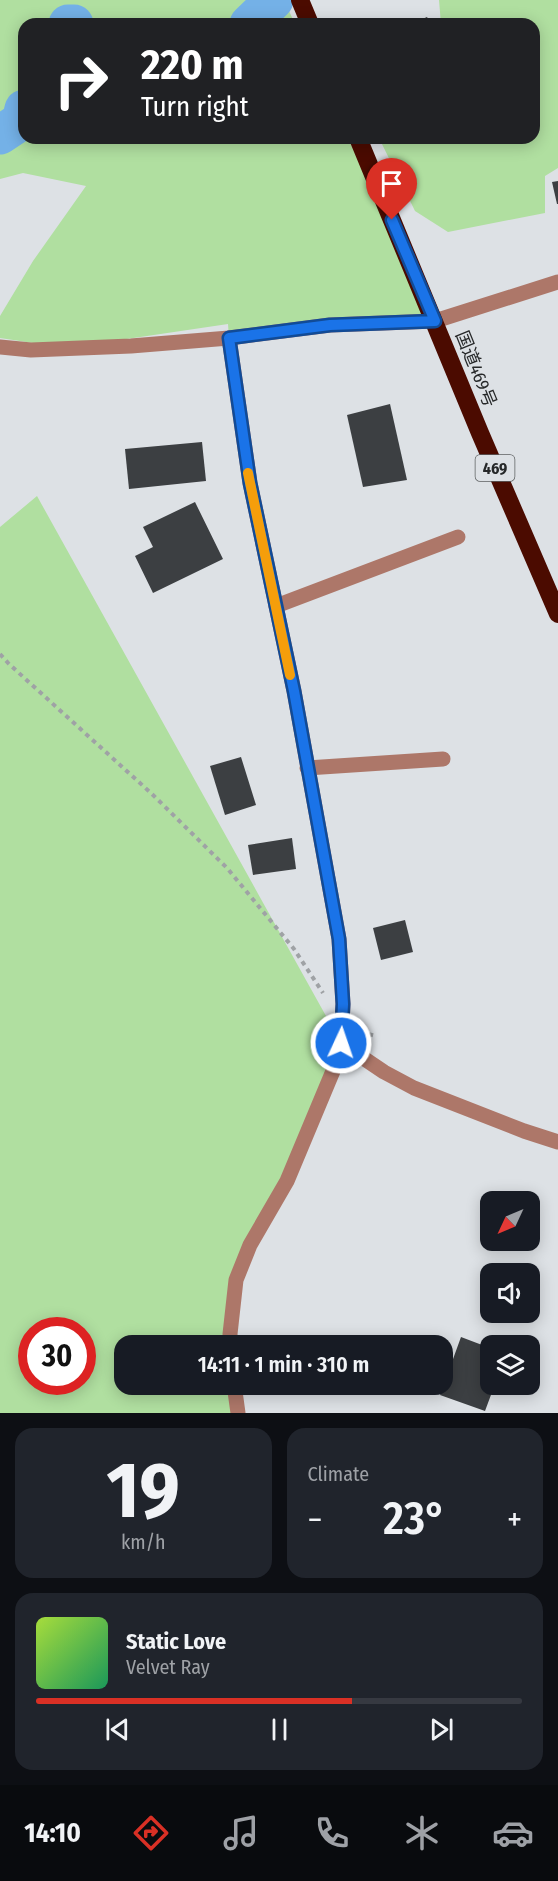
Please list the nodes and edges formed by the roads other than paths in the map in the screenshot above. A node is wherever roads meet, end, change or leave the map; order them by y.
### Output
1 (300, 0) edge
2 (308, 18) edge
3 (361, 144) edge
4 (558, 282) edge
5 (435, 321) junction
6 (229, 338) junction
7 (0, 347) edge
8 (458, 537) dead end
9 (276, 606) junction
10 (558, 614) edge
11 (443, 759) dead end
12 (307, 768) junction
13 (341, 1043) junction
14 (558, 1142) edge
15 (230, 1335) edge
16 (236, 1395) edge
17 (238, 1413) edge

1 - 2 highway
3 - 5 highway, 国道469号 / 469
4 - 5 street
5 - 6 street
5 - 10 highway, 国道469号 / 469
6 - 7 street
6 - 9 street
8 - 9 street
9 - 12 street
11 - 12 street
12 - 13 street
13 - 14 street
13 - 15 street
16 - 17 street

